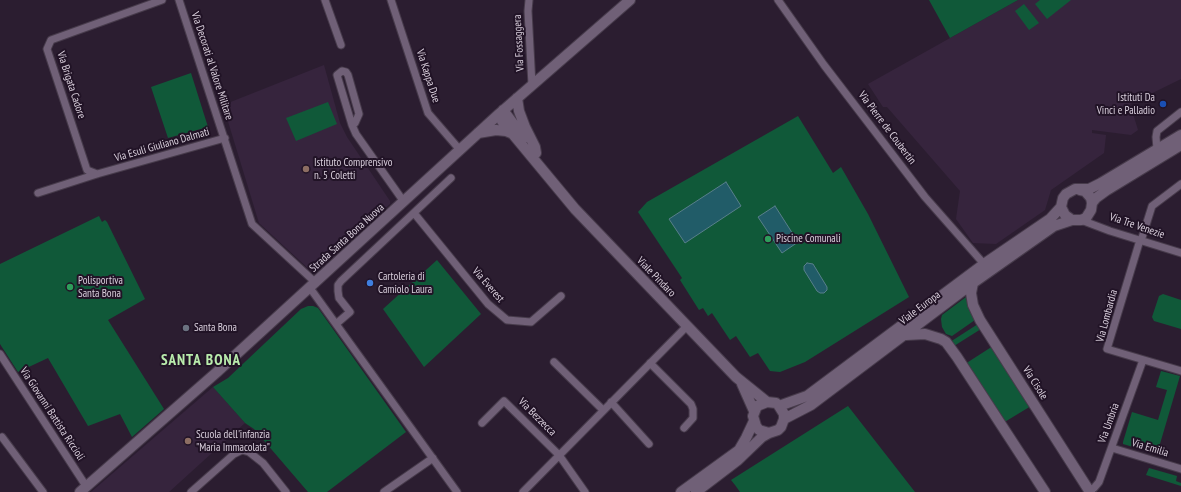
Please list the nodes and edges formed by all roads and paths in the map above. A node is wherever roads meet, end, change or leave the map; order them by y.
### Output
1 (162, 0) edge
2 (179, 0) edge
3 (325, 0) edge
4 (391, 0) edge
5 (528, 0) edge
6 (630, 0) edge
7 (778, 0) edge
8 (341, 45) dead end
9 (532, 85) junction
10 (517, 98) junction
11 (501, 112) junction
12 (1181, 112) edge
13 (352, 125) junction
14 (478, 133) junction
15 (513, 134) junction
16 (1181, 135) edge
17 (225, 138) junction
18 (1181, 145) edge
19 (1157, 149) junction
20 (460, 150) junction
21 (536, 153) junction
22 (97, 174) junction
23 (451, 178) dead end
24 (1181, 184) edge
25 (554, 185) junction
26 (1080, 190) junction
27 (38, 193) dead end
28 (404, 202) junction
29 (1092, 203) junction
30 (1061, 208) junction
31 (414, 213) junction
32 (1090, 214) junction
33 (1076, 220) junction
34 (1104, 228) junction
35 (1141, 240) junction
36 (1181, 253) edge
37 (984, 264) junction
38 (973, 283) junction
39 (313, 285) junction
40 (561, 296) dead end
41 (336, 324) junction
42 (687, 326) junction
43 (906, 335) junction
44 (0, 354) edge
45 (1143, 360) junction
46 (554, 362) dead end
47 (650, 363) junction
48 (1181, 371) edge
49 (742, 384) junction
50 (611, 402) junction
51 (767, 402) junction
52 (779, 406) junction
53 (603, 410) junction
54 (754, 416) junction
55 (784, 419) junction
56 (482, 423) dead end
57 (684, 428) dead end
58 (769, 433) junction
59 (2, 437) dead end
60 (648, 444) dead end
61 (1112, 448) junction
62 (559, 455) junction
63 (432, 458) junction
64 (1181, 469) edge
65 (83, 489) edge
66 (1090, 491) edge
67 (43, 492) edge
68 (191, 492) edge
69 (286, 492) edge
70 (384, 492) edge
71 (457, 492) edge
72 (523, 492) edge
73 (585, 492) edge
74 (681, 492) edge
75 (696, 492) edge
76 (1045, 492) edge

1 - 22 street, Via Brigata Cadore
2 - 17 street, Via Decorati al Valore Militare
3 - 8 street
4 - 20 street, Via Kappa Due
5 - 9 street, Via Fossaggera
6 - 9 street, Strada Santa Bona Nuova
7 - 37 street, Via Pierre de Coubertin
9 - 10 street, Strada Santa Bona Nuova
10 - 11 street, Strada Santa Bona Nuova
10 - 21 street, Viale Pindaro
11 - 14 street, Strada Santa Bona Nuova
11 - 15 street, Viale Pindaro
11 - 21 street, Viale Pindaro
12 - 19 street
13 - 13 street
13 - 28 street
14 - 15 street
14 - 20 street, Strada Santa Bona Nuova
15 - 25 street, Viale Pindaro
16 - 19 street, Viale Europa
17 - 22 street, Via Esuli Giuliano Dalmati
17 - 39 street, Via Esuli Giuliano Dalmati
18 - 29 street
19 - 26 street, Viale Europa
20 - 28 street, Strada Santa Bona Nuova
21 - 25 street, Viale Pindaro
22 - 27 street, Via Esuli Giuliano Dalmati
23 - 31 street
24 - 35 street
25 - 42 street, Viale Pindaro
26 - 29 street
26 - 30 street, Viale Europa
28 - 39 street, Strada Santa Bona Nuova
29 - 32 street
30 - 33 street
30 - 37 street, Viale Europa
31 - 40 street, Via Everest
31 - 41 street
32 - 33 street, Viale Europa
32 - 34 street, Via Tre Venezie
33 - 34 street
33 - 38 street, Viale Europa
34 - 35 street, Via Tre Venezie
35 - 36 street, Via Tre Venezie
35 - 45 street, Via Lombardia
37 - 52 street, Viale Europa
38 - 43 street, Viale Europa
38 - 66 street, Via Cisole
39 - 41 street
39 - 65 street, Strada Santa Bona Nuova
41 - 63 street
42 - 47 street
42 - 49 street, Viale Pindaro
43 - 55 street, Viale Europa
43 - 76 street
44 - 65 street, Via Giovanni Battista Riccioli
45 - 48 street, Via Lombardia
45 - 61 street, Via Umbria
46 - 53 street
47 - 50 street
47 - 57 street
49 - 51 street, Viale Pindaro
49 - 54 street, Viale Pindaro
50 - 53 street
50 - 60 street
51 - 52 street
51 - 54 street
52 - 55 street
53 - 62 street
54 - 58 street
54 - 74 street
55 - 58 street, Viale Europa
56 - 62 street, Via Bezzecca
58 - 75 street, Viale Europa
59 - 67 street
61 - 64 street, Via Emilia
61 - 66 street, Via Umbria
62 - 72 street
62 - 73 street, Via Bezzecca
63 - 70 street
63 - 71 street
68 - 69 street

